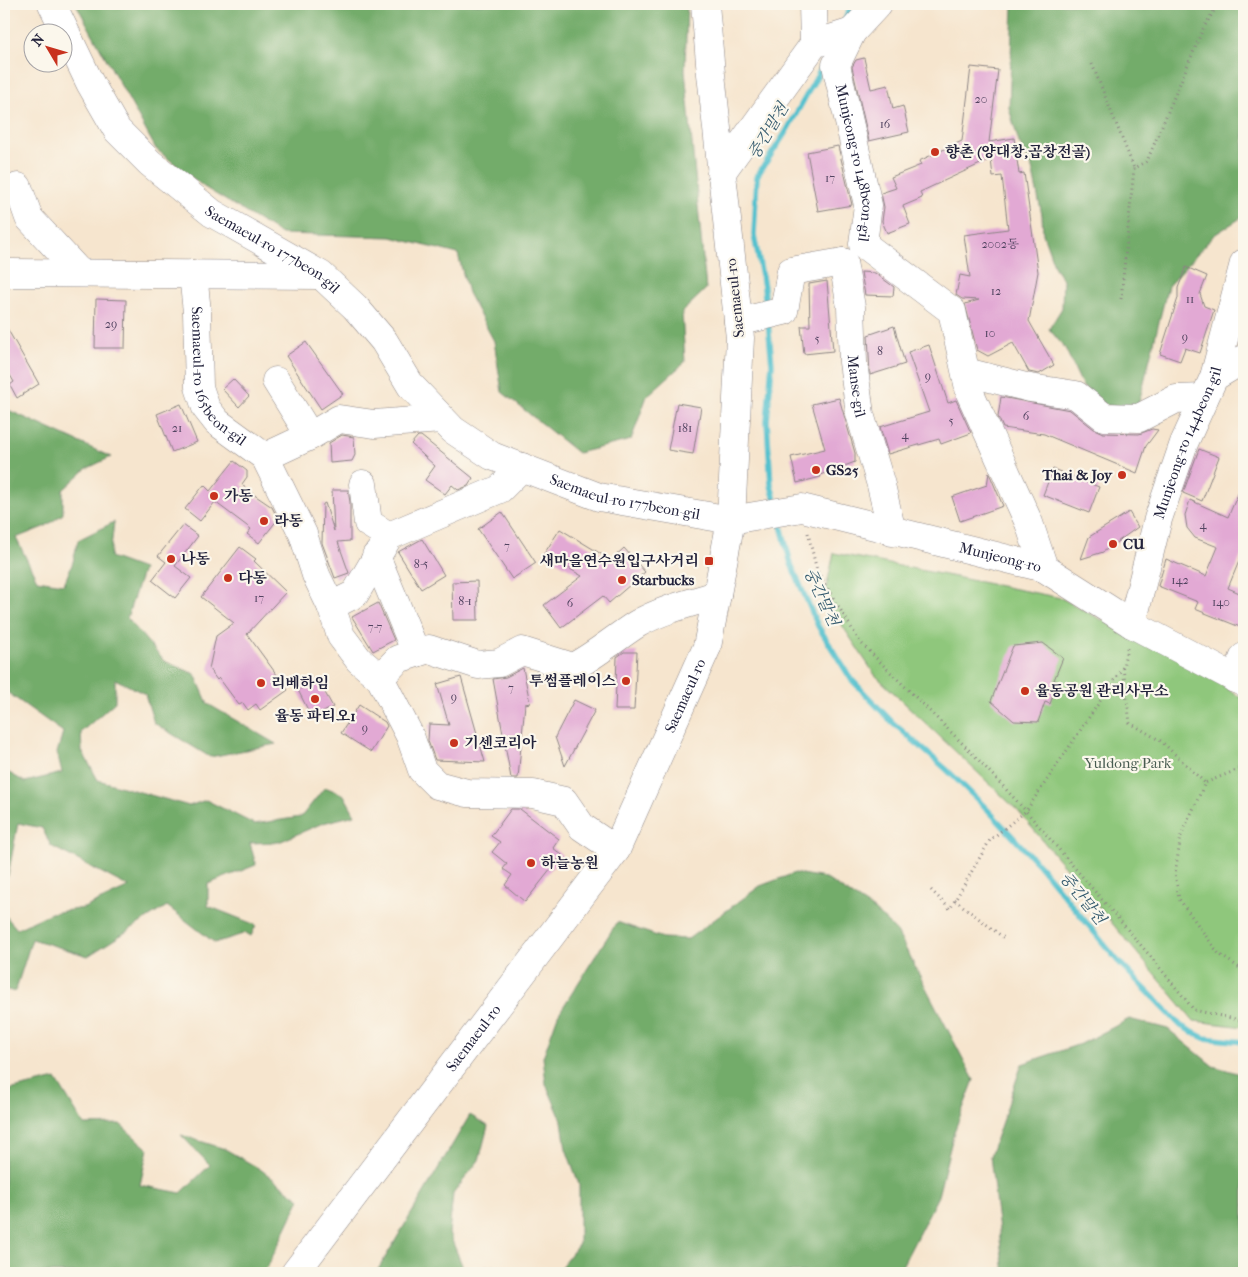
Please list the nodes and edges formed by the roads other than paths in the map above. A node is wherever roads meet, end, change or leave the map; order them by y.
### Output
1 (52, 4) edge
2 (705, 4) edge
3 (813, 4) edge
4 (878, 4) edge
5 (852, 32) junction
6 (814, 44) junction
7 (721, 173) junction
8 (18, 188) dead end
9 (863, 244) junction
10 (843, 262) junction
11 (1244, 263) edge
12 (6, 273) edge
13 (80, 273) junction
14 (193, 274) junction
15 (321, 275) junction
16 (758, 318) junction
17 (1244, 359) edge
18 (966, 372) junction
19 (276, 380) dead end
20 (1209, 387) junction
21 (442, 419) junction
22 (310, 436) junction
23 (265, 457) junction
24 (522, 467) junction
25 (363, 484) dead end
26 (731, 520) junction
27 (892, 532) junction
28 (382, 546) junction
29 (1044, 568) junction
30 (717, 595) junction
31 (331, 606) junction
32 (1131, 631) junction
33 (416, 653) junction
34 (1241, 673) edge
35 (380, 678) junction
36 (616, 850) junction
37 (295, 1273) edge

1 - 15 street, Saemaeul-ro 177beon-gil
2 - 7 street, Saemaeul-ro
3 - 6 street
4 - 5 street
5 - 6 street
5 - 9 street, Munjeong-ro 148beon-gil
6 - 7 street
7 - 16 street, Saemaeul-ro
8 - 13 street
9 - 10 street
9 - 18 street, Munjeong-ro 148beon-gil
10 - 16 street
10 - 27 street, Manse-gil
11 - 20 street, Munjeong-ro 144beon-gil
12 - 13 street
13 - 14 street
14 - 15 street
14 - 23 street, Saemaeul-ro 165beon-gil
15 - 21 street, Saemaeul-ro 177beon-gil
16 - 26 street, Saemaeul-ro
17 - 20 street
18 - 20 street
18 - 29 street, Munjeong-ro 148beon-gil
19 - 22 street
20 - 32 street, Munjeong-ro 144beon-gil
21 - 22 street
21 - 24 street, Saemaeul-ro 177beon-gil
22 - 23 street
23 - 31 street, Saemaeul-ro 165beon-gil
24 - 26 street, Saemaeul-ro 177beon-gil
24 - 28 street
25 - 28 street
26 - 27 street, Munjeong-ro
26 - 30 street, Saemaeul-ro
27 - 29 street, Munjeong-ro
28 - 31 street
28 - 33 street
29 - 32 street, Munjeong-ro
30 - 33 street
30 - 36 street, Saemaeul-ro
31 - 35 street, Saemaeul-ro 165beon-gil
32 - 34 street, Munjeong-ro
33 - 35 street
35 - 36 street, Saemaeul-ro 165beon-gil
36 - 37 street, Saemaeul-ro

